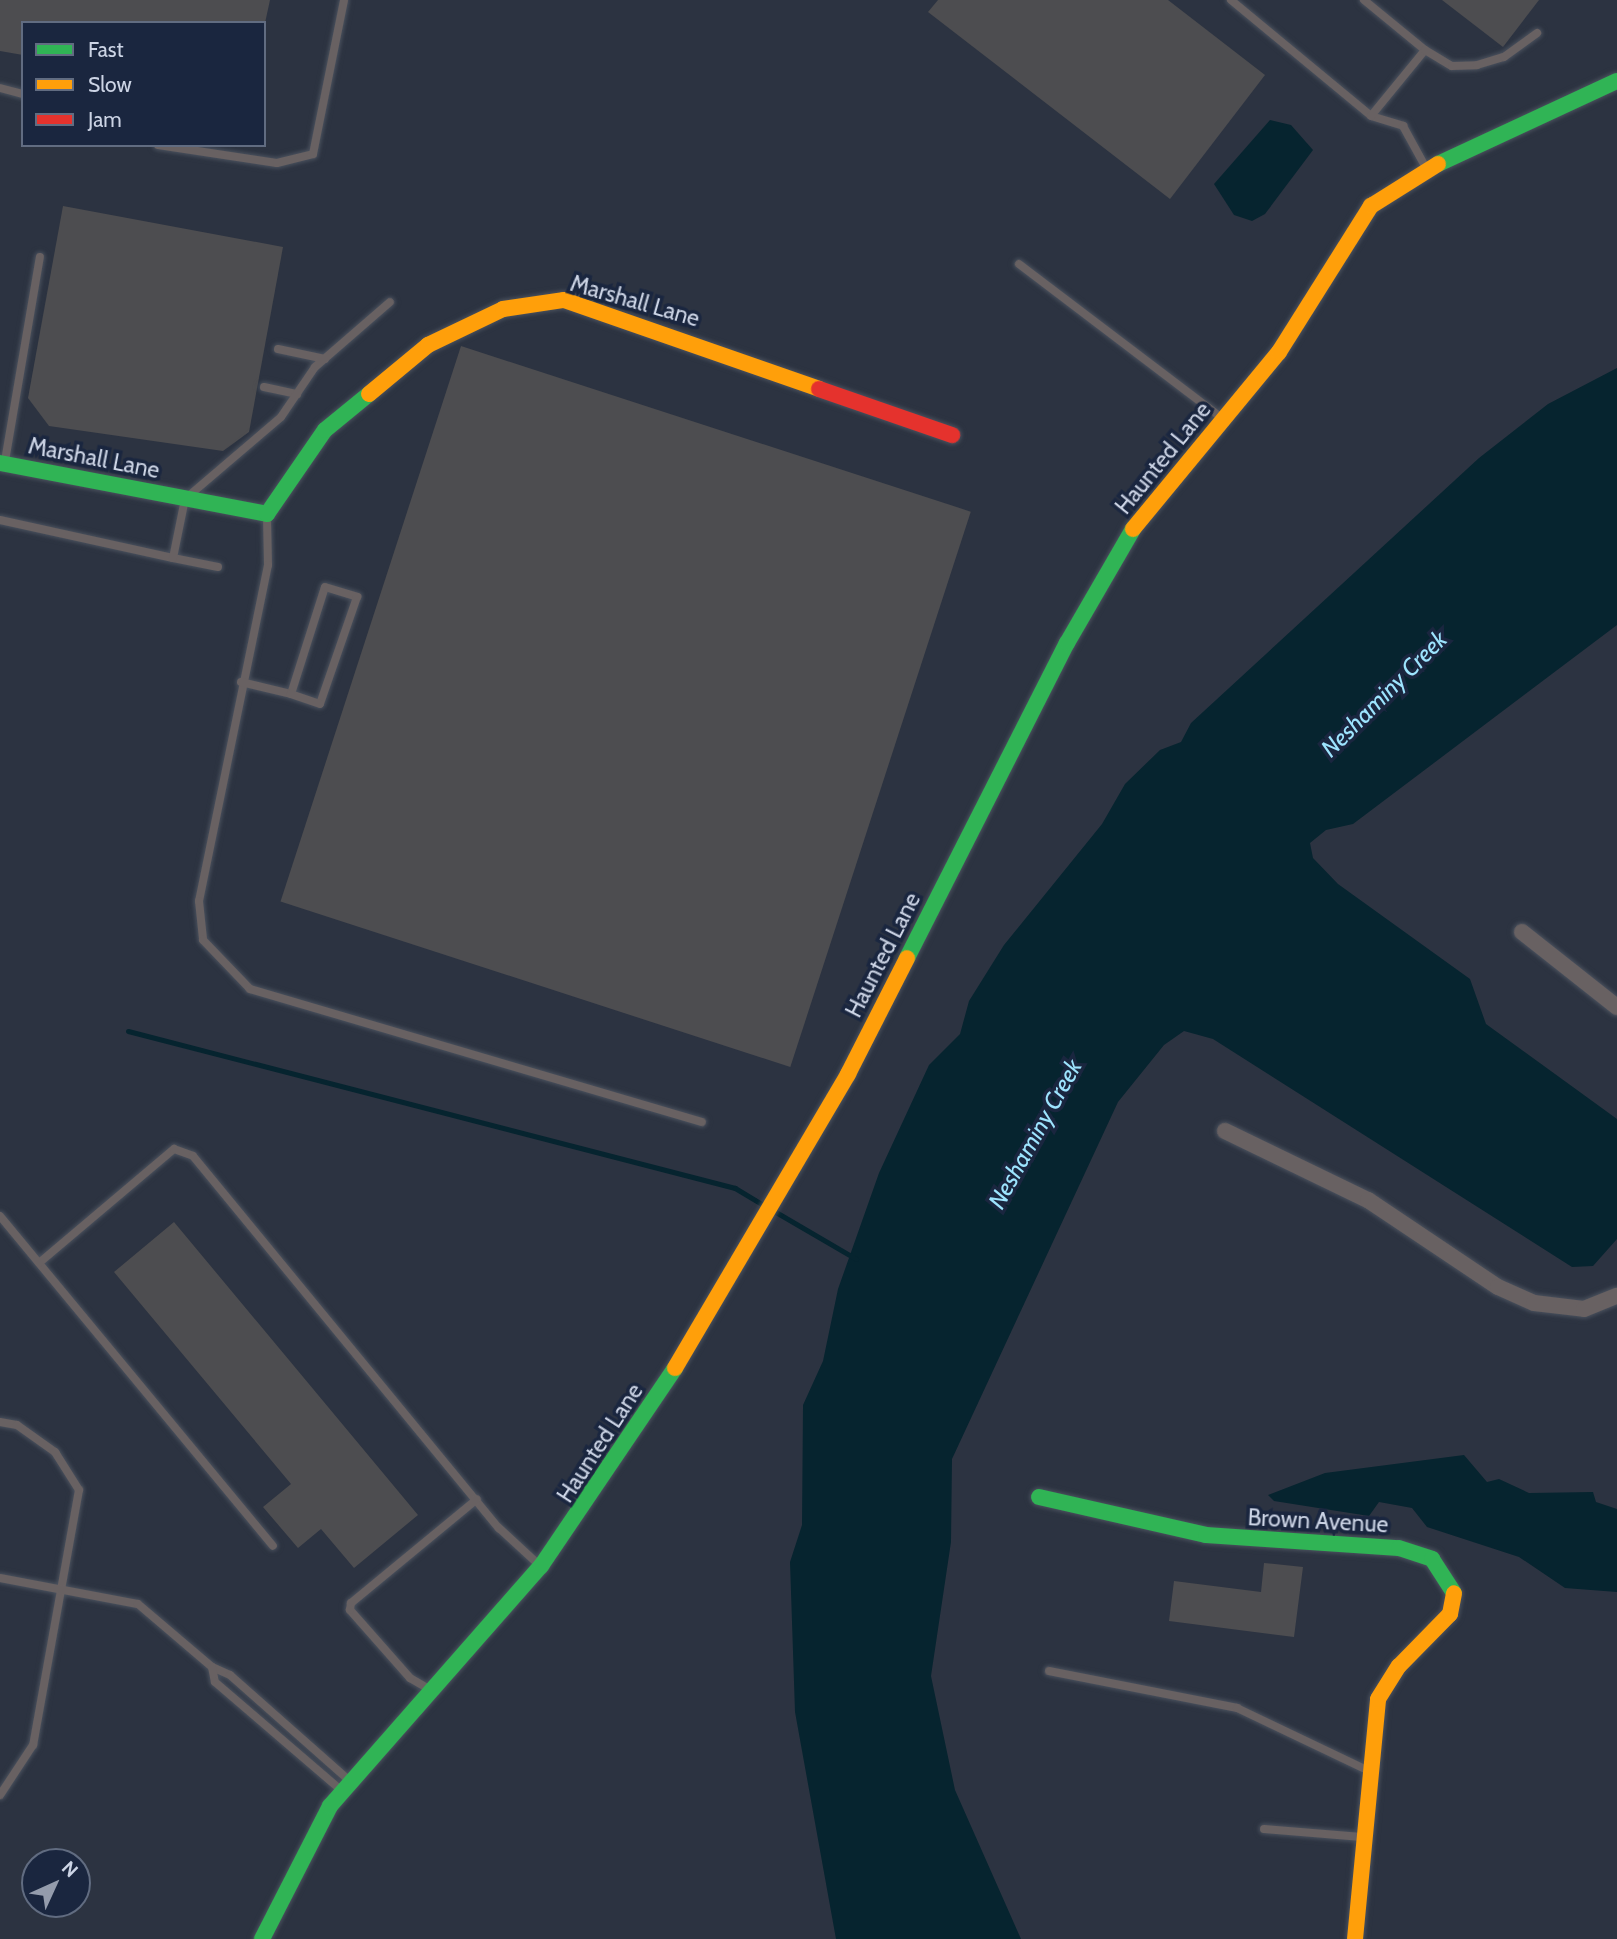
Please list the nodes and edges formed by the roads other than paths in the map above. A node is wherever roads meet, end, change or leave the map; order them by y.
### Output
1 (344, 0) edge
2 (1231, 0) edge
3 (1364, 0) edge
4 (1536, 33) dead end
5 (1425, 50) junction
6 (1617, 81) edge
7 (0, 88) edge
8 (21, 93) edge
9 (1371, 116) junction
10 (171, 147) edge
11 (1427, 169) junction
12 (40, 257) dead end
13 (1019, 264) dead end
14 (390, 302) dead end
15 (278, 349) dead end
16 (325, 359) junction
17 (264, 387) dead end
18 (298, 394) junction
19 (1223, 419) junction
20 (952, 435) dead end
21 (2, 464) edge
22 (185, 499) junction
23 (267, 514) junction
24 (0, 520) edge
25 (173, 558) junction
26 (218, 567) dead end
27 (241, 682) junction
28 (291, 694) junction
29 (1522, 932) dead end
30 (1617, 1007) edge
31 (702, 1122) dead end
32 (1226, 1130) dead end
33 (0, 1216) edge
34 (39, 1263) junction
35 (1617, 1296) edge
36 (0, 1422) edge
37 (1039, 1497) dead end
38 (477, 1499) junction
39 (272, 1546) dead end
40 (541, 1566) junction
41 (0, 1578) edge
42 (65, 1589) junction
43 (212, 1667) junction
44 (1049, 1671) dead end
45 (429, 1689) junction
46 (1367, 1770) junction
47 (346, 1786) junction
48 (0, 1795) edge
49 (1264, 1829) dead end
50 (1362, 1837) junction
51 (262, 1939) edge
52 (1355, 1939) edge

1 - 10 lane
2 - 9 lane
3 - 5 lane
4 - 5 lane
5 - 9 lane
6 - 11 street, Haunted Lane
7 - 8 lane
9 - 11 lane
11 - 19 street, Haunted Lane
12 - 21 lane
13 - 19 lane
14 - 16 lane
15 - 16 lane
16 - 18 lane
17 - 18 lane
18 - 22 lane
19 - 40 street, Haunted Lane
20 - 23 street, Marshall Lane
21 - 22 street, Marshall Lane
22 - 23 street, Marshall Lane
22 - 25 lane
23 - 27 lane
24 - 25 lane
25 - 26 lane
27 - 28 lane
27 - 31 lane
28 - 28 lane
29 - 30 street
32 - 35 street
33 - 34 lane
34 - 38 lane
34 - 39 lane
36 - 42 lane
37 - 46 street, Brown Avenue
38 - 40 lane
38 - 45 lane
40 - 45 street, Haunted Lane
41 - 42 lane
42 - 43 lane
42 - 48 lane
43 - 47 lane
43 - 47 lane
44 - 46 lane
45 - 47 street, Haunted Lane
46 - 50 street, Brown Avenue
47 - 51 street, Haunted Lane
49 - 50 lane
50 - 52 street, Brown Avenue

